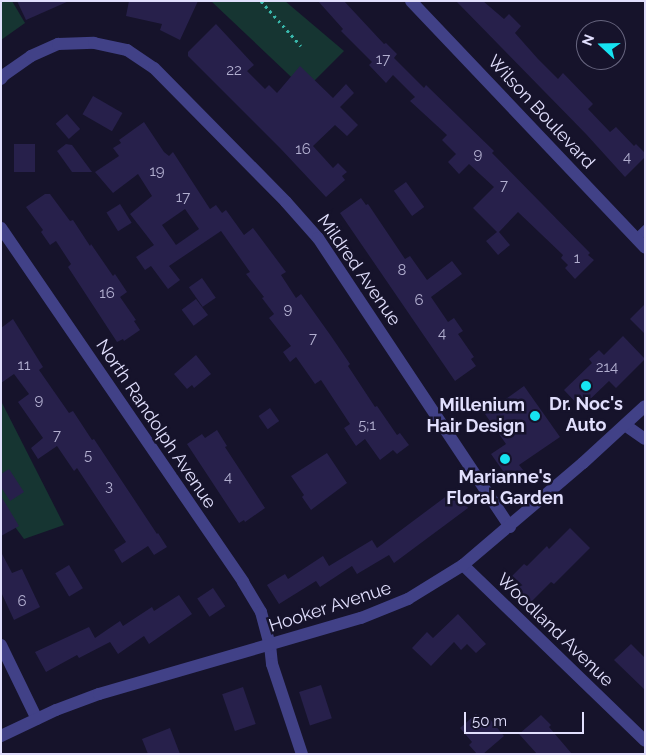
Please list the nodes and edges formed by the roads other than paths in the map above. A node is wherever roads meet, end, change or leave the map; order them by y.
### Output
1 (411, 1) edge
2 (1, 80) edge
3 (1, 228) edge
4 (642, 238) edge
5 (645, 406) edge
6 (625, 425) junction
7 (645, 439) edge
8 (510, 527) junction
9 (463, 566) junction
10 (270, 645) junction
11 (1, 646) edge
12 (37, 718) junction
13 (1, 736) edge
14 (645, 741) edge
15 (302, 754) edge

1 - 4 street, Wilson Boulevard
2 - 8 street, Mildred Avenue
3 - 10 street, North Randolph Avenue
5 - 6 street, Hooker Avenue
6 - 7 street
6 - 8 street, Hooker Avenue
8 - 9 street, Hooker Avenue
9 - 10 street, Hooker Avenue
9 - 14 street, Woodland Avenue
10 - 12 street, Hooker Avenue
10 - 15 street, North Randolph Avenue
11 - 12 street
12 - 13 street, Hooker Avenue

